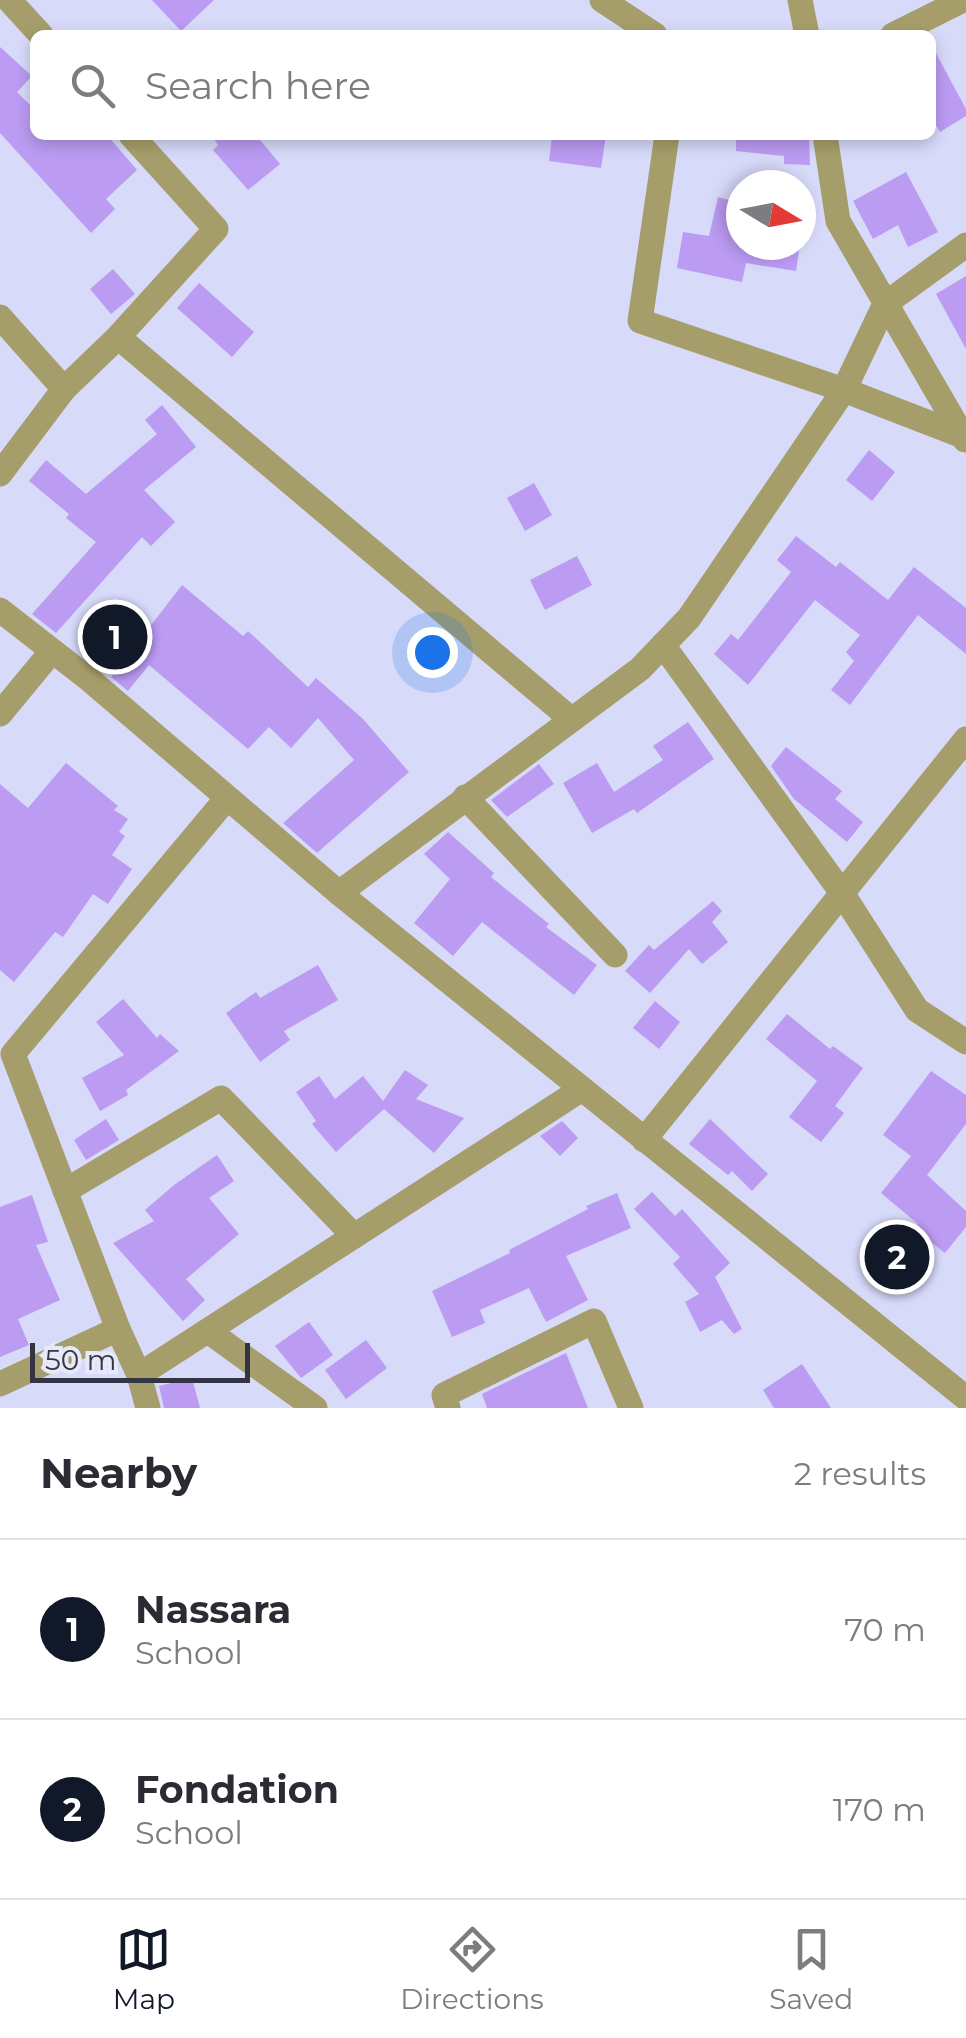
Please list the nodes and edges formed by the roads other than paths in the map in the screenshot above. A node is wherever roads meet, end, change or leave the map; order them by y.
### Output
1 (9, 0) edge
2 (602, 0) edge
3 (800, 0) edge
4 (963, 0) edge
5 (36, 30) edge
6 (647, 30) edge
7 (807, 30) edge
8 (903, 30) edge
9 (136, 140) edge
10 (666, 140) edge
11 (827, 140) edge
12 (966, 245) edge
13 (885, 304) junction
14 (0, 317) edge
15 (118, 337) junction
16 (64, 388) junction
17 (844, 390) junction
18 (964, 439) edge
19 (0, 474) edge
20 (0, 610) edge
21 (663, 645) junction
22 (52, 651) junction
23 (0, 714) edge
24 (571, 719) junction
25 (966, 739) edge
26 (227, 798) junction
27 (466, 798) junction
28 (340, 893) junction
29 (842, 893) junction
30 (615, 955) dead end
31 (966, 1042) edge
32 (582, 1089) junction
33 (644, 1140) junction
34 (65, 1191) junction
35 (354, 1236) junction
36 (118, 1329) junction
37 (208, 1331) junction
38 (140, 1375) junction
39 (0, 1384) edge
40 (966, 1398) edge
41 (148, 1408) edge
42 (315, 1408) edge
43 (448, 1408) edge
44 (632, 1408) edge

1 - 5 street
2 - 6 street
3 - 7 street
4 - 8 street
9 - 15 street
10 - 17 street
11 - 13 street
12 - 13 street
13 - 17 street
13 - 18 street
14 - 16 street
15 - 16 street
15 - 24 street
16 - 19 street
17 - 18 street
17 - 21 street
20 - 22 street
21 - 24 street
21 - 29 street
22 - 23 street
22 - 26 street
24 - 27 street
25 - 29 street
26 - 28 street
26 - 34 street
27 - 28 street
27 - 30 street
28 - 32 street
29 - 31 street
29 - 33 street
32 - 33 street
32 - 35 street
33 - 40 street
34 - 35 street
34 - 36 street
35 - 37 street
36 - 38 street
36 - 39 street
37 - 38 street
37 - 42 street
38 - 41 street
43 - 44 street

